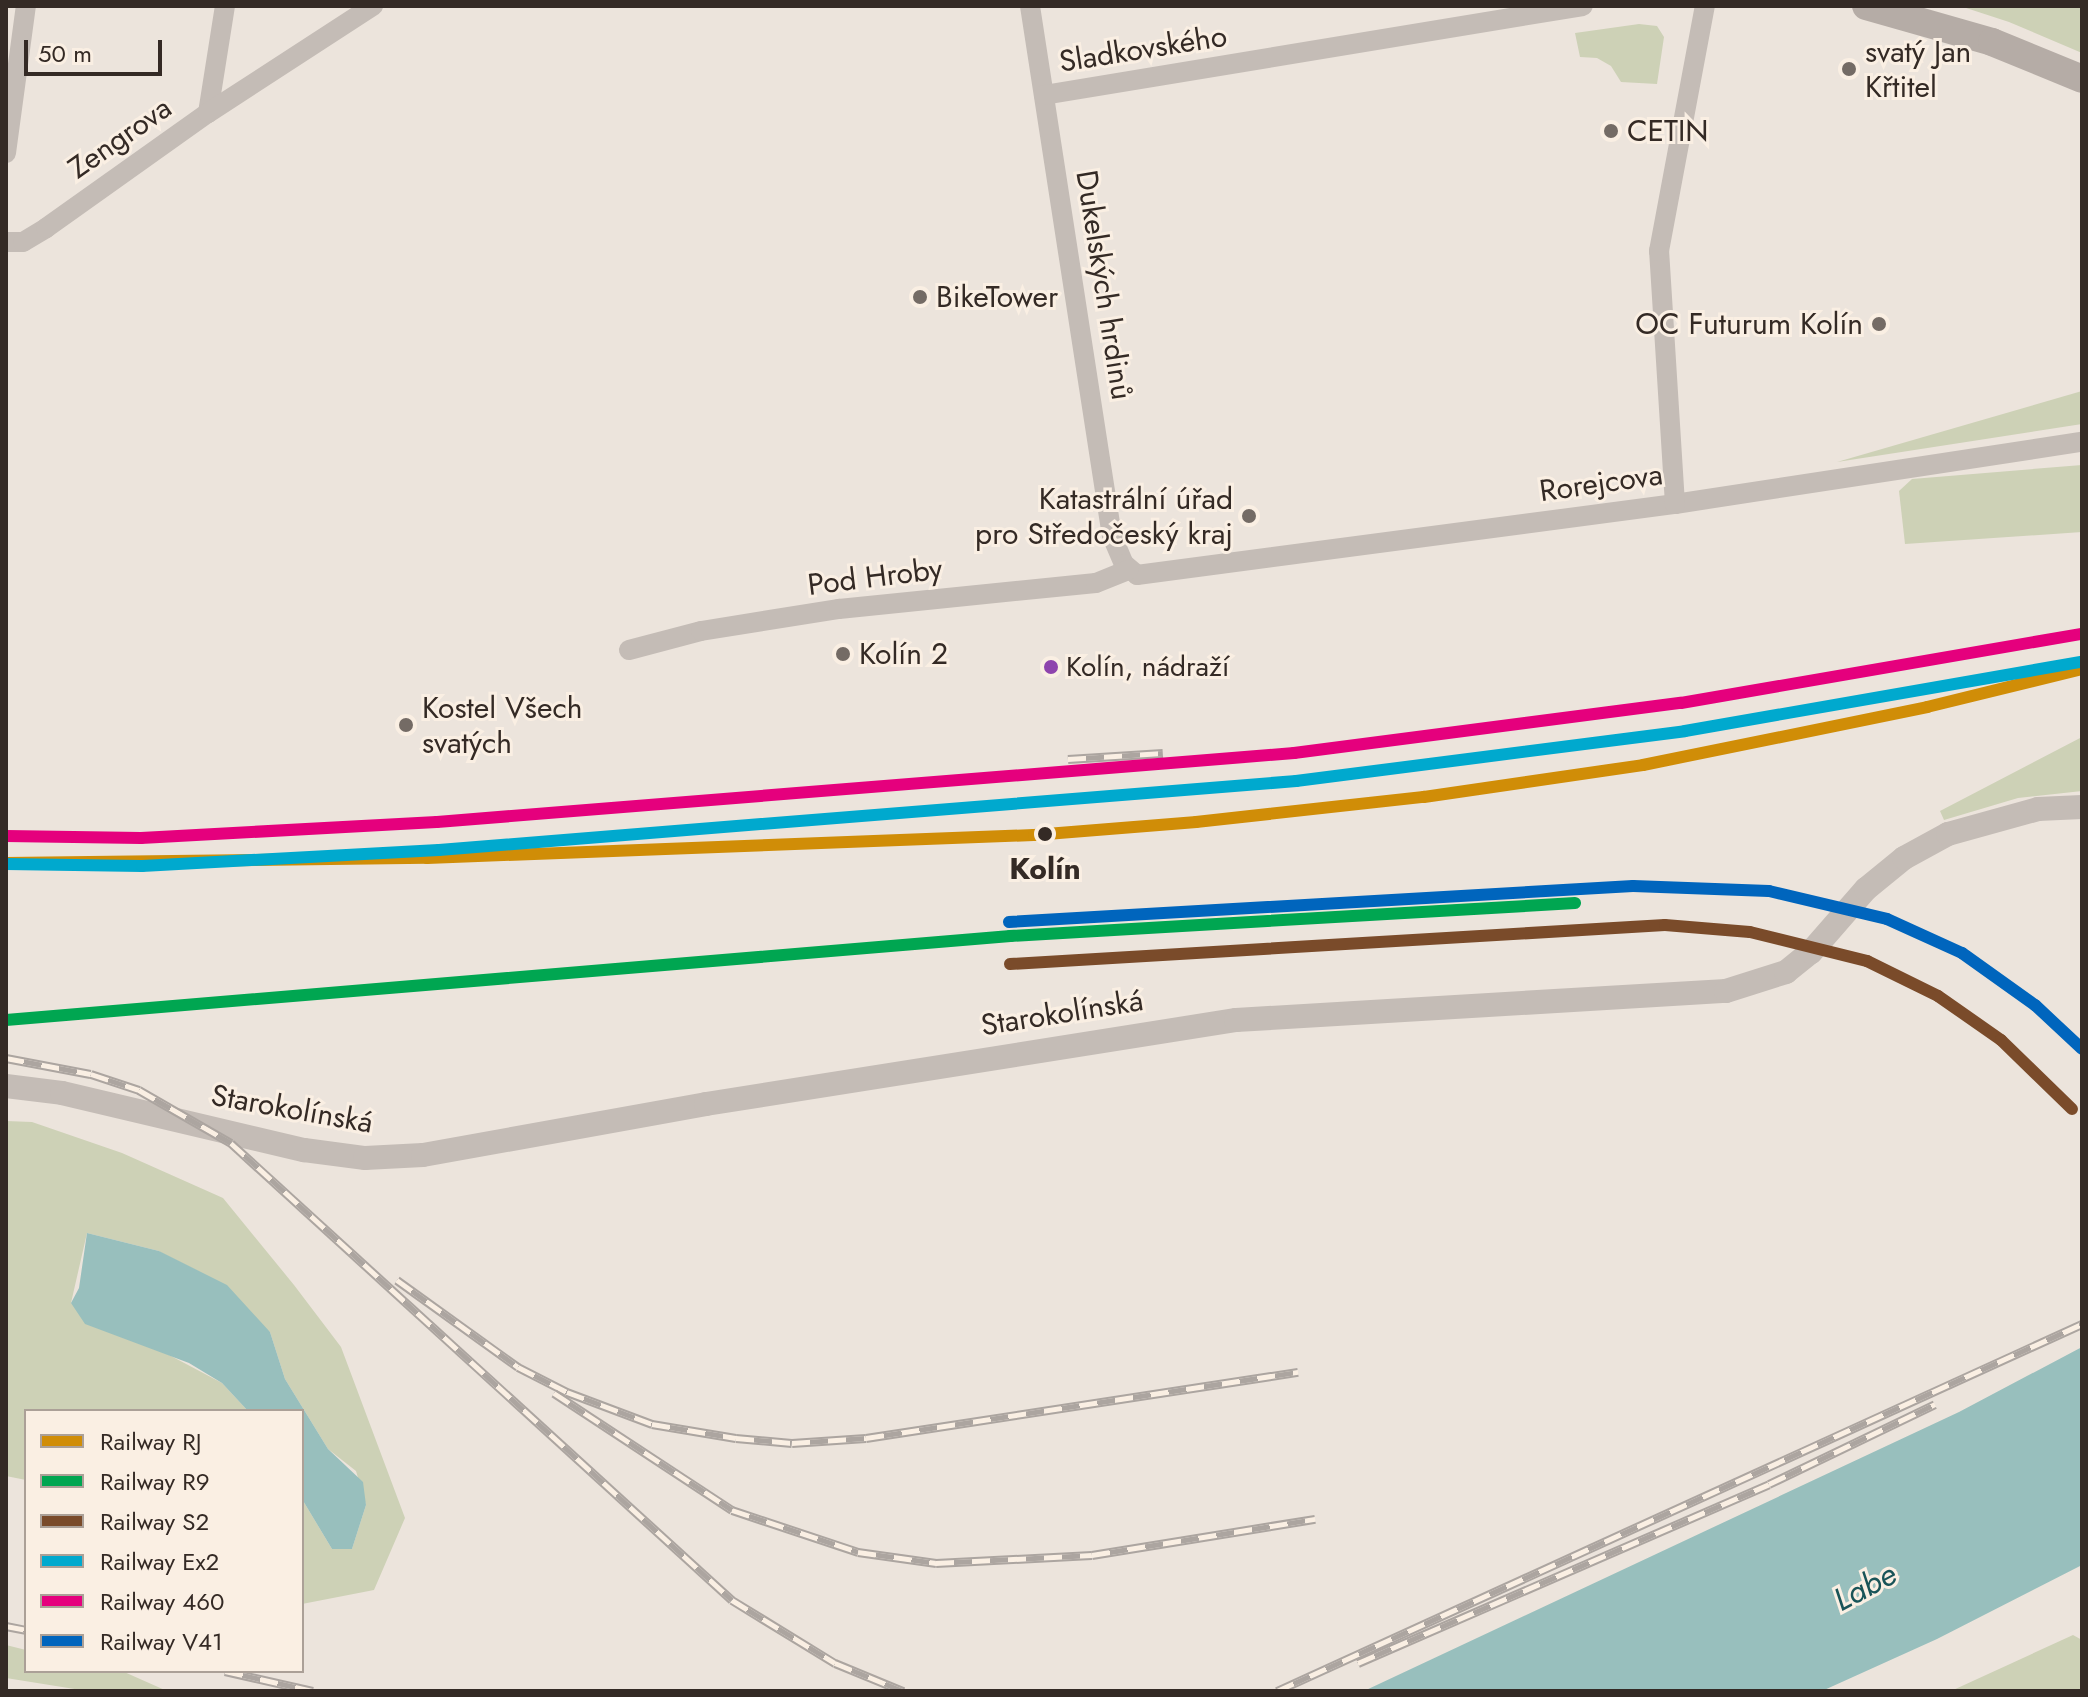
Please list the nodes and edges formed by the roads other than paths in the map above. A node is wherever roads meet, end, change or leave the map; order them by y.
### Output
1 (26, 6) edge
2 (225, 6) edge
3 (373, 6) edge
4 (1030, 6) edge
5 (1583, 6) edge
6 (1705, 6) edge
7 (1879, 8) edge
8 (2072, 74) edge
9 (1044, 95) junction
10 (2082, 98) edge
11 (208, 113) junction
12 (6, 153) edge
13 (14, 242) edge
14 (2082, 442) edge
15 (1675, 504) junction
16 (1128, 570) junction
17 (629, 650) dead end
18 (2082, 807) edge
19 (6, 1086) edge

1 - 12 street
2 - 11 street
3 - 11 street, Zengrova
4 - 9 street, Dukelských hrdinů
5 - 9 street, Sladkovského
6 - 15 street
7 - 8 main road
8 - 10 street
9 - 16 street, Dukelských hrdinů
11 - 13 street, Zengrova
14 - 15 street, Rorejcova
15 - 16 street, Rorejcova
16 - 17 street, Pod Hroby
18 - 19 street, Starokolínská

